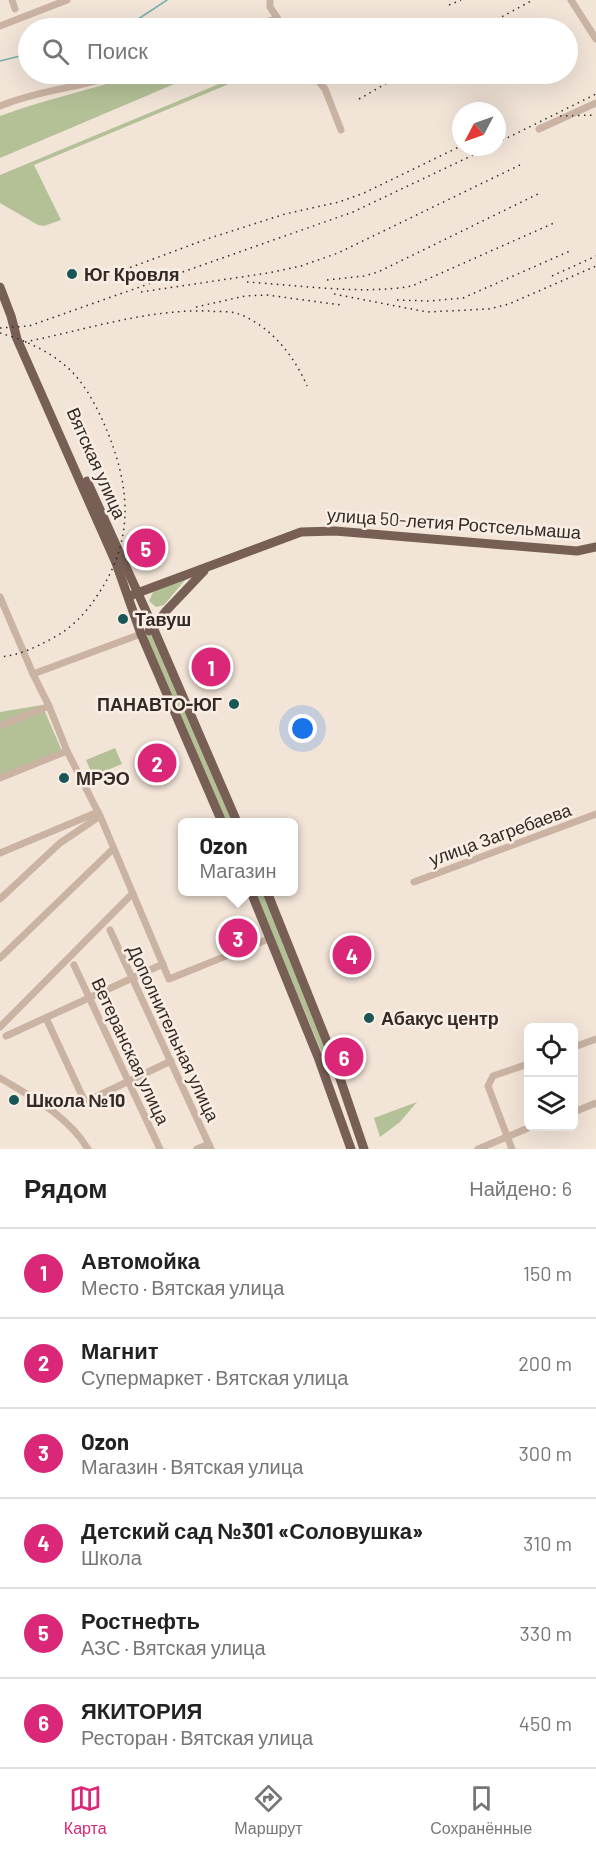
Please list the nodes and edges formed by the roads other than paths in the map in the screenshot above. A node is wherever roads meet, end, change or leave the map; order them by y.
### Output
1 (12, 0) edge
2 (67, 0) edge
3 (270, 0) edge
4 (571, 0) edge
5 (15, 9) dead end
6 (21, 18) edge
7 (276, 18) edge
8 (18, 19) edge
9 (0, 26) edge
10 (596, 39) edge
11 (89, 84) edge
12 (321, 84) edge
13 (596, 103) edge
14 (0, 106) edge
15 (539, 129) dead end
16 (341, 130) dead end
17 (0, 287) edge
18 (11, 315) junction
19 (0, 317) edge
20 (596, 547) edge
21 (208, 567) junction
22 (138, 593) junction
23 (0, 597) edge
24 (127, 597) junction
25 (131, 608) junction
26 (146, 611) junction
27 (166, 611) junction
28 (153, 629) junction
29 (141, 634) junction
30 (33, 675) junction
31 (49, 706) junction
32 (0, 726) edge
33 (67, 751) junction
34 (0, 778) edge
35 (99, 814) junction
36 (596, 814) edge
37 (220, 818) edge
38 (235, 818) edge
39 (113, 849) junction
40 (0, 853) edge
41 (414, 882) dead end
42 (132, 894) junction
43 (253, 896) edge
44 (269, 896) edge
45 (0, 899) edge
46 (110, 930) dead end
47 (271, 938) junction
48 (0, 958) edge
49 (163, 964) junction
50 (74, 965) dead end
51 (133, 978) junction
52 (91, 999) junction
53 (46, 1018) junction
54 (0, 1028) edge
55 (6, 1036) dead end
56 (596, 1039) edge
57 (578, 1045) edge
58 (332, 1052) junction
59 (318, 1057) junction
60 (171, 1061) junction
61 (524, 1065) edge
62 (0, 1078) edge
63 (128, 1081) junction
64 (596, 1103) edge
65 (578, 1110) edge
66 (524, 1129) edge
67 (507, 1136) junction
68 (210, 1146) edge
69 (88, 1149) edge
70 (160, 1149) edge
71 (197, 1149) edge
72 (351, 1149) edge
73 (364, 1149) edge
74 (478, 1149) edge
75 (512, 1149) edge

1 - 5 street
2 - 6 street
3 - 7 street
4 - 10 street
8 - 9 street
11 - 14 street
12 - 16 street
13 - 15 street
17 - 18 main road, Вятская улица
18 - 19 main road
18 - 22 main road, Вятская улица
18 - 24 main road, Вятская улица
20 - 21 main road, улица 50-летия Ростсельмаша
21 - 22 main road, улица 50-летия Ростсельмаша
21 - 27 main road
22 - 24 main road, улица 50-летия Ростсельмаша
22 - 26 main road, Вятская улица
23 - 30 street
24 - 25 main road, Вятская улица
25 - 26 main road
25 - 29 main road, Вятская улица
26 - 27 main road
26 - 28 main road, Вятская улица
27 - 28 main road
28 - 29 main road
28 - 38 main road, Вятская улица
29 - 30 street
29 - 37 main road, Вятская улица
30 - 31 street
31 - 32 street
31 - 33 street
33 - 34 street
33 - 35 street
35 - 39 street
35 - 40 street
35 - 45 street
36 - 41 street, улица Загребаева
39 - 42 street
39 - 48 street
42 - 49 street
42 - 54 street
43 - 47 main road
44 - 58 main road
46 - 51 street, Дополнительная улица
47 - 49 street
47 - 59 main road
49 - 51 street
50 - 52 street, Ветеранская улица
51 - 52 street
51 - 60 street, Дополнительная улица
52 - 53 street
52 - 63 street, Ветеранская улица
53 - 55 street
53 - 63 street
56 - 57 street
58 - 59 main road
58 - 73 main road
59 - 72 main road
60 - 63 street
60 - 68 street, Дополнительная улица
61 - 67 street
62 - 69 street
63 - 70 street, Ветеранская улица
64 - 65 street
66 - 67 street
67 - 74 street
67 - 75 street
68 - 71 street

